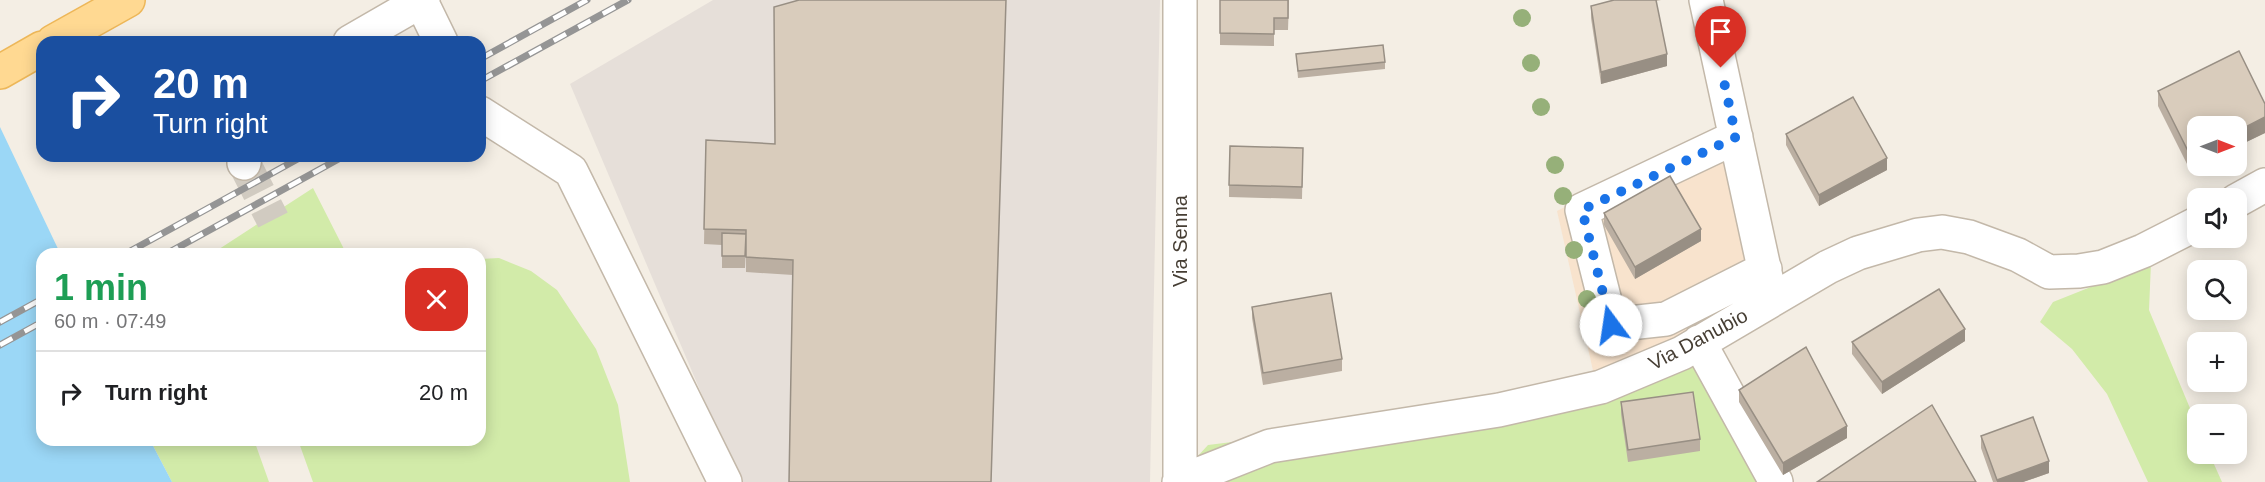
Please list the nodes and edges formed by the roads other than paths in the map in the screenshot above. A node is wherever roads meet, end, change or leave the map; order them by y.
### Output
1 (128, 0) edge
2 (1180, 0) edge
3 (1706, 0) edge
4 (422, 1) edge
5 (64, 36) edge
6 (361, 36) edge
7 (438, 36) edge
8 (36, 51) edge
9 (0, 72) edge
10 (486, 117) edge
11 (1736, 137) junction
12 (2265, 185) edge
13 (2247, 195) edge
14 (2187, 229) edge
15 (1768, 284) junction
16 (1699, 342) junction
17 (725, 482) edge
18 (1180, 482) edge
19 (1776, 482) edge

1 - 5 main road
2 - 18 street, Via Senna
3 - 11 street
4 - 6 street
4 - 7 street
8 - 9 main road
10 - 17 street
11 - 15 street
11 - 15 street
12 - 13 street
14 - 15 street, Via Danubio
15 - 16 street, Via Danubio
16 - 18 street, Via Danubio
16 - 19 street

